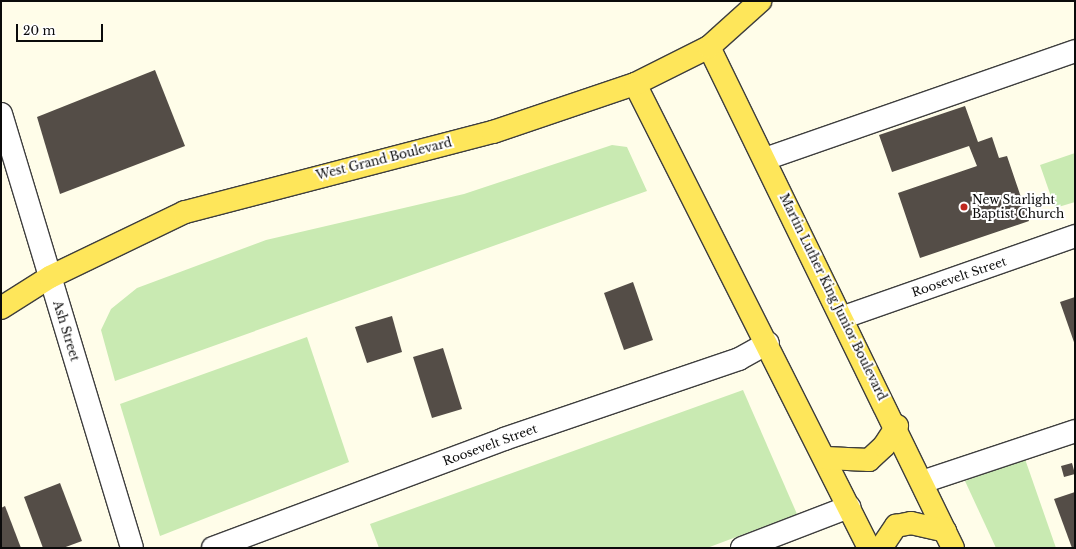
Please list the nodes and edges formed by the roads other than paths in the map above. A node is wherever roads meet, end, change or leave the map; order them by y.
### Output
1 (760, 1) edge
2 (709, 47) junction
3 (1075, 51) edge
4 (635, 84) junction
5 (1, 114) edge
6 (765, 159) junction
7 (1075, 236) edge
8 (50, 277) junction
9 (1, 308) edge
10 (844, 317) junction
11 (768, 343) junction
12 (897, 426) junction
13 (1075, 431) edge
14 (826, 458) junction
15 (922, 482) junction
16 (849, 507) junction
17 (949, 539) edge
18 (132, 548) edge
19 (213, 548) edge
20 (742, 548) edge
21 (868, 548) edge
22 (881, 548) edge

1 - 2 main road, West Grand Boulevard
2 - 4 main road, West Grand Boulevard
2 - 6 main road, Martin Luther King Junior Boulevard
3 - 6 street
4 - 8 main road, West Grand Boulevard
4 - 11 main road
5 - 8 street, Ash Street
6 - 10 main road, Martin Luther King Junior Boulevard
7 - 10 street, Roosevelt Street
8 - 9 main road, West Grand Boulevard
8 - 18 street, Ash Street
10 - 12 main road, Martin Luther King Junior Boulevard
11 - 14 main road
11 - 19 street, Roosevelt Street
12 - 14 main road
12 - 15 main road, Martin Luther King Junior Boulevard
13 - 15 street
14 - 16 main road
15 - 17 main road, Martin Luther King Junior Boulevard
16 - 20 street
16 - 21 main road
17 - 22 main road

